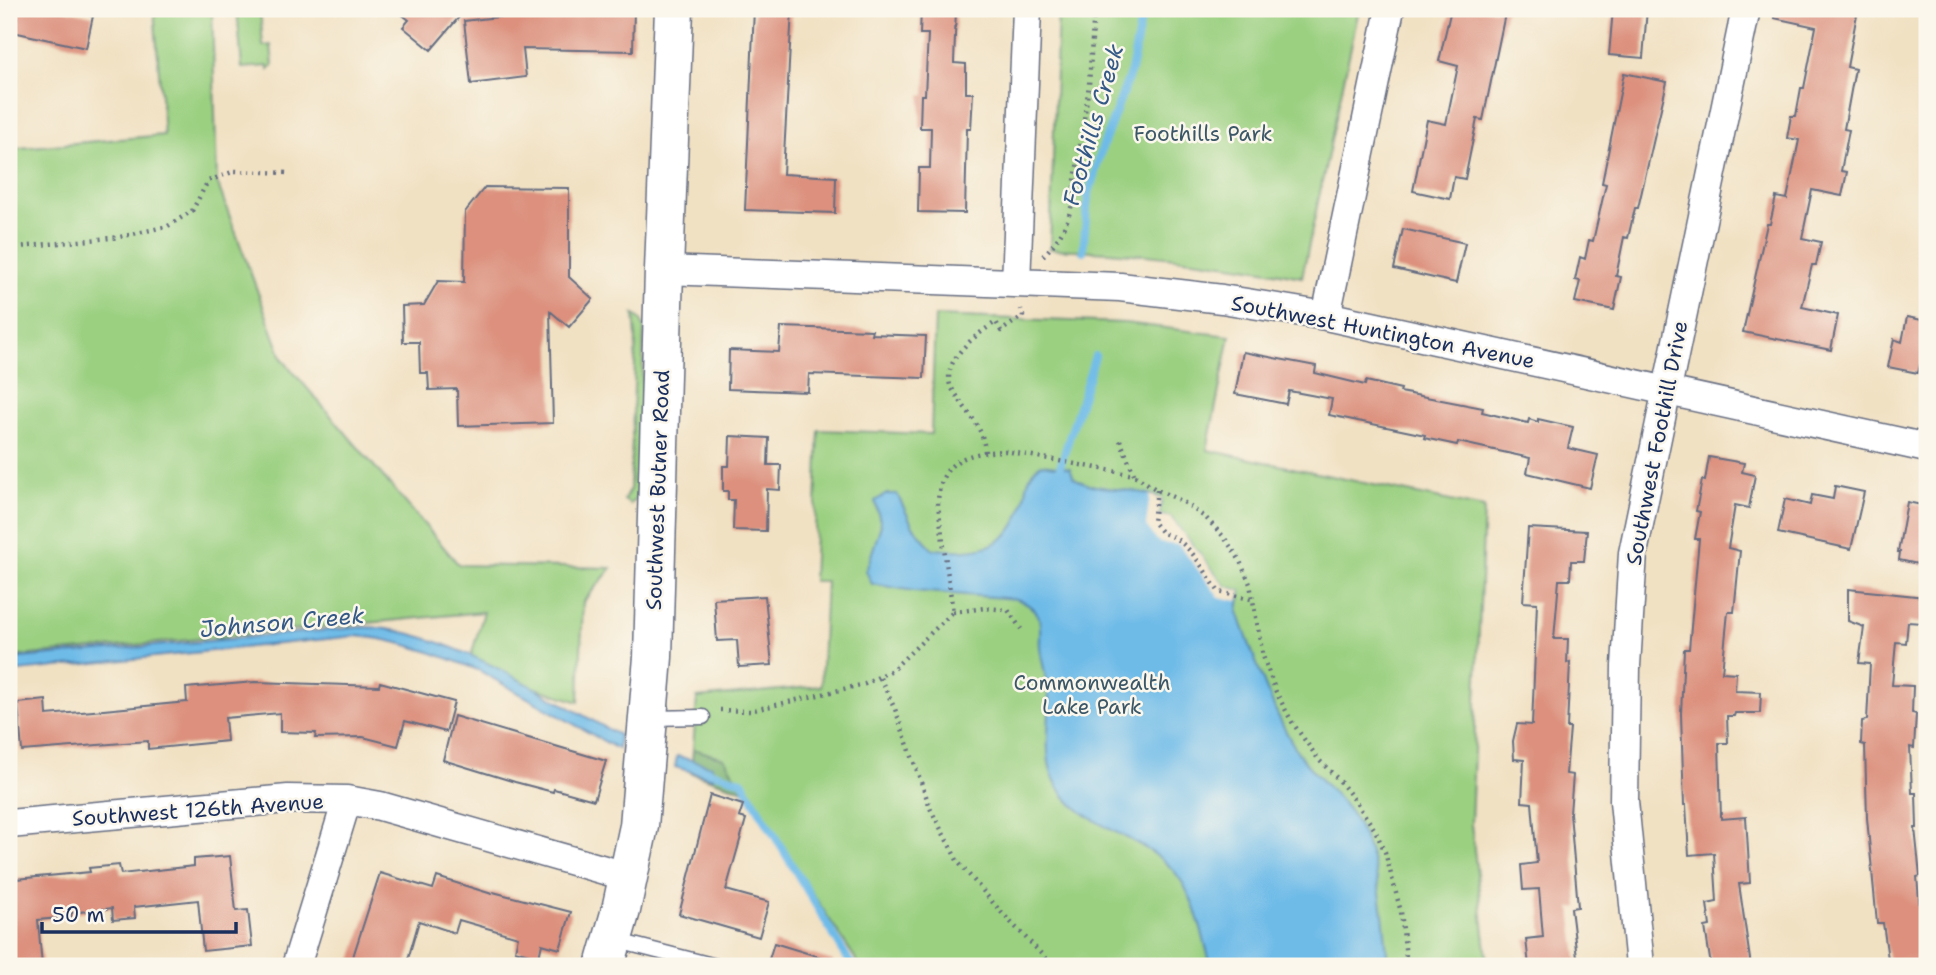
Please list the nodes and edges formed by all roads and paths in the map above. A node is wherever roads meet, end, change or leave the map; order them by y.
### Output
1 (674, 9) edge
2 (1027, 9) edge
3 (1094, 9) edge
4 (1390, 9) edge
5 (1746, 9) edge
6 (289, 173) dead end
7 (9, 248) edge
8 (664, 270) junction
9 (1016, 283) junction
10 (1326, 316) junction
11 (1665, 391) junction
12 (1120, 440) dead end
13 (1927, 447) edge
14 (985, 452) junction
15 (1134, 475) junction
16 (1157, 490) junction
17 (1251, 598) junction
18 (953, 612) junction
19 (1021, 629) dead end
20 (880, 678) junction
21 (703, 717) joint
22 (648, 718) junction
23 (347, 800) junction
24 (9, 824) edge
25 (629, 877) junction
26 (609, 953) edge
27 (296, 966) edge
28 (716, 966) edge
29 (1053, 966) edge
30 (1407, 966) edge
31 (1640, 966) edge

1 - 8 street, Southwest Butner Road
2 - 9 street
3 - 9 path
4 - 10 street
5 - 11 street, Southwest Foothill Drive
6 - 7 path
8 - 9 street, Southwest Huntington Avenue
8 - 22 street, Southwest Butner Road
9 - 10 street, Southwest Huntington Avenue
9 - 14 path
10 - 11 street, Southwest Huntington Avenue
11 - 13 street, Southwest Huntington Avenue
11 - 31 street, Southwest Foothill Drive
12 - 15 path
14 - 15 path
14 - 18 path
15 - 16 path
16 - 17 path
16 - 17 path
17 - 30 path
18 - 19 path
18 - 20 path
20 - 21 path
20 - 29 path
21 - 22 lane
22 - 25 street, Southwest Butner Road
23 - 24 street, Southwest 126th Avenue
23 - 25 street, Southwest 126th Avenue
23 - 27 street
25 - 26 street, Southwest Butner Road
26 - 28 lane

